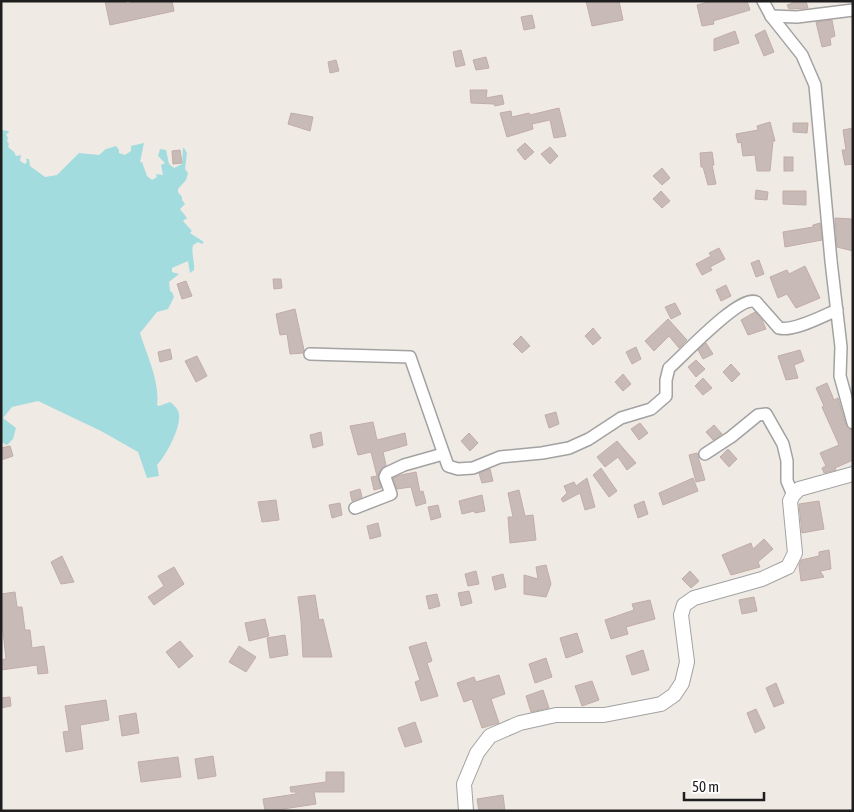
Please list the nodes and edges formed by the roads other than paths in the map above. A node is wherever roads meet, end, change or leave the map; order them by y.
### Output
1 (763, 1) edge
2 (853, 10) edge
3 (771, 16) junction
4 (836, 310) junction
5 (310, 354) dead end
6 (853, 422) edge
7 (443, 454) junction
8 (705, 454) dead end
9 (853, 474) edge
10 (793, 495) junction
11 (355, 508) dead end
12 (466, 811) edge

1 - 3 street
2 - 3 street
3 - 4 street
4 - 6 street
4 - 7 street
5 - 7 street
7 - 11 street
8 - 10 street
9 - 10 street
10 - 12 street

